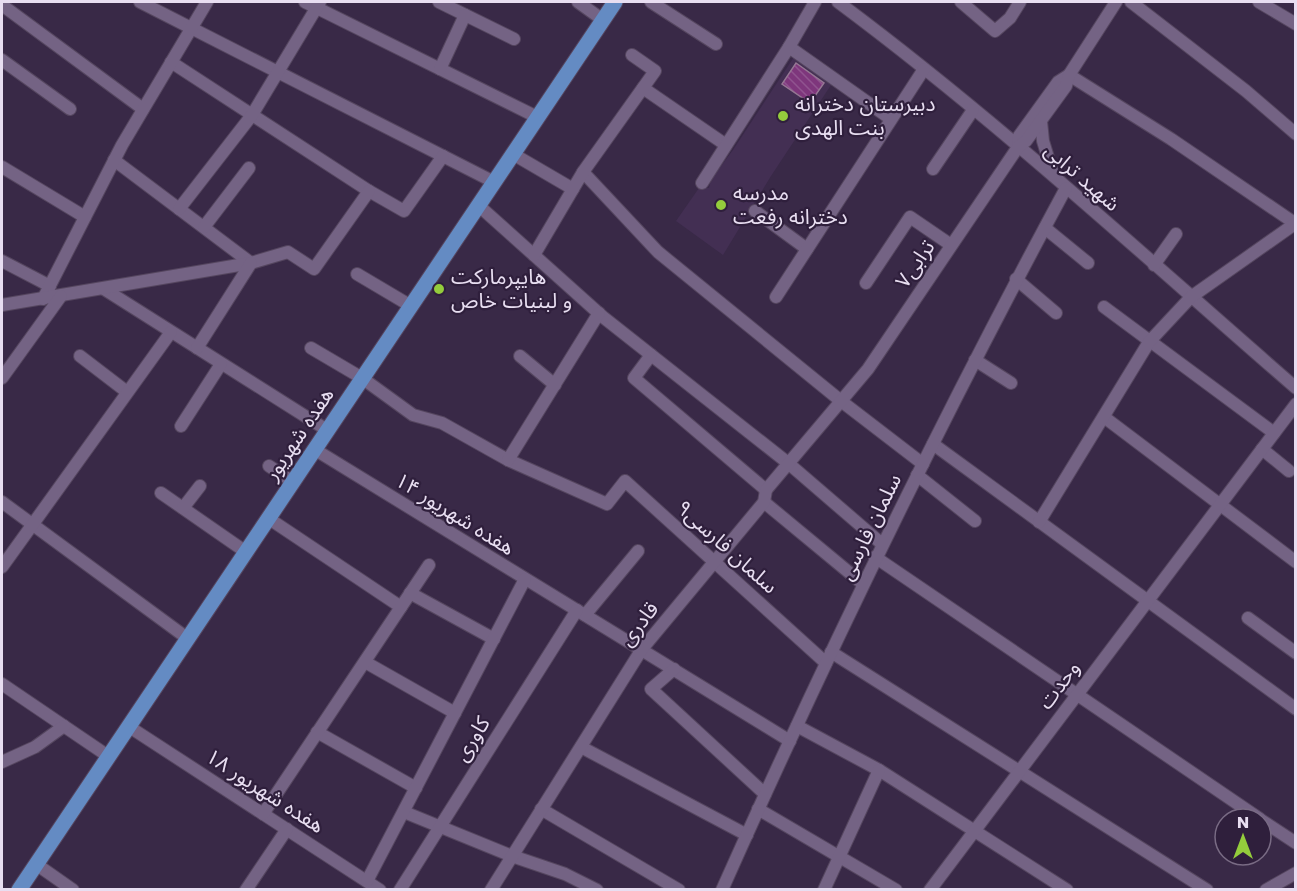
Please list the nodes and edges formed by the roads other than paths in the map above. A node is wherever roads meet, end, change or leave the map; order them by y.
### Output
1 (140, 2) edge
2 (207, 2) edge
3 (438, 2) edge
4 (578, 2) edge
5 (615, 2) edge
6 (651, 2) edge
7 (815, 2) edge
8 (838, 2) edge
9 (961, 2) edge
10 (1020, 2) edge
11 (1116, 2) edge
12 (1131, 2) edge
13 (1259, 2) edge
14 (314, 3) edge
15 (2, 5) edge
16 (465, 15) junction
17 (603, 20) junction
18 (1296, 24) edge
19 (191, 27) junction
20 (514, 39) dead end
21 (716, 44) dead end
22 (789, 47) junction
23 (632, 55) dead end
24 (2, 60) edge
25 (171, 62) junction
26 (440, 69) junction
27 (924, 69) junction
28 (278, 72) junction
29 (1069, 75) junction
30 (643, 88) junction
31 (70, 109) dead end
32 (143, 109) junction
33 (973, 110) junction
34 (252, 115) junction
35 (537, 117) junction
36 (891, 119) junction
37 (1041, 121) junction
38 (1296, 134) edge
39 (726, 145) junction
40 (1018, 147) junction
41 (513, 154) junction
42 (443, 156) junction
43 (114, 160) junction
44 (2, 167) edge
45 (249, 168) dead end
46 (933, 169) dead end
47 (583, 172) junction
48 (1054, 178) junction
49 (494, 182) junction
50 (702, 183) dead end
51 (1066, 188) junction
52 (573, 189) junction
53 (369, 191) junction
54 (478, 205) junction
55 (179, 209) junction
56 (755, 211) dead end
57 (85, 217) junction
58 (1295, 223) edge
59 (204, 227) junction
60 (1045, 228) junction
61 (1176, 234) dead end
62 (951, 245) junction
63 (807, 249) junction
64 (534, 255) junction
65 (2, 261) edge
66 (251, 263) junction
67 (1088, 263) dead end
68 (1154, 265) junction
69 (357, 274) dead end
70 (1016, 279) junction
71 (866, 283) dead end
72 (50, 286) junction
73 (104, 289) junction
74 (61, 296) junction
75 (776, 297) dead end
76 (1191, 297) junction
77 (43, 299) junction
78 (2, 305) edge
79 (411, 306) junction
80 (1104, 307) dead end
81 (599, 313) junction
82 (1056, 313) dead end
83 (171, 332) junction
84 (1149, 342) junction
85 (197, 348) junction
86 (311, 348) dead end
87 (651, 355) junction
88 (80, 356) dead end
89 (520, 356) dead end
90 (975, 360) junction
91 (221, 364) junction
92 (2, 378) edge
93 (362, 378) junction
94 (1011, 383) dead end
95 (555, 385) junction
96 (1296, 388) edge
97 (128, 392) junction
98 (841, 401) junction
99 (1296, 404) edge
100 (1104, 417) junction
101 (181, 426) dead end
102 (327, 430) junction
103 (1274, 434) junction
104 (933, 444) junction
105 (314, 449) junction
106 (1262, 449) junction
107 (508, 460) junction
108 (788, 463) junction
109 (923, 464) junction
110 (269, 466) dead end
111 (1289, 471) dead end
112 (917, 476) junction
113 (292, 482) junction
114 (200, 486) dead end
115 (161, 493) dead end
116 (765, 496) junction
117 (2, 502) edge
118 (1220, 505) junction
119 (183, 508) junction
120 (268, 518) junction
121 (975, 521) dead end
122 (1039, 522) junction
123 (33, 525) junction
124 (882, 544) junction
125 (638, 551) dead end
126 (246, 552) junction
127 (876, 557) junction
128 (714, 562) junction
129 (1296, 562) edge
130 (429, 565) dead end
131 (2, 567) edge
132 (525, 579) junction
133 (863, 584) junction
134 (410, 593) junction
135 (1147, 601) junction
136 (401, 607) junction
137 (581, 613) junction
138 (1248, 618) dead end
139 (187, 638) junction
140 (494, 639) junction
141 (642, 649) junction
142 (1296, 653) edge
143 (829, 657) junction
144 (364, 662) junction
145 (674, 669) junction
146 (2, 684) edge
147 (1077, 694) junction
148 (1294, 703) edge
149 (455, 713) junction
150 (63, 726) junction
151 (128, 726) junction
152 (797, 726) junction
153 (318, 732) junction
154 (790, 741) junction
155 (581, 747) junction
156 (108, 756) junction
157 (2, 762) edge
158 (879, 770) junction
159 (1019, 771) junction
160 (416, 788) junction
161 (765, 794) junction
162 (1243, 807) edge
163 (758, 809) junction
164 (542, 810) junction
165 (404, 812) junction
166 (263, 814) junction
167 (440, 827) junction
168 (1273, 827) edge
169 (287, 829) junction
170 (974, 831) junction
171 (747, 835) junction
172 (1296, 843) edge
173 (512, 856) junction
174 (839, 856) junction
175 (36, 864) junction
176 (1296, 873) edge
177 (367, 881) junction
178 (19, 890) edge
179 (73, 890) edge
180 (246, 890) edge
181 (380, 890) edge
182 (400, 890) edge
183 (491, 890) edge
184 (597, 890) edge
185 (679, 890) edge
186 (722, 890) edge
187 (824, 890) edge
188 (896, 890) edge
189 (930, 890) edge
190 (1067, 890) edge
191 (1207, 890) edge
192 (1266, 890) edge

1 - 19 street
2 - 19 street
3 - 16 street
4 - 17 street
5 - 17 main road, هفده شهریور
6 - 21 street
7 - 22 street
8 - 27 street, شهید ترابی
9 - 10 street
11 - 29 street
12 - 38 street
13 - 18 street
14 - 26 street
14 - 28 street
15 - 32 street
16 - 20 street
16 - 26 street
17 - 35 main road, هفده شهریور
19 - 25 street
19 - 28 street
22 - 36 street
22 - 39 street
23 - 30 street
24 - 31 street
25 - 32 street
25 - 34 street
26 - 35 street
27 - 33 street, شهید ترابی
27 - 36 street
28 - 34 street
28 - 42 street
29 - 37 street
29 - 40 street
29 - 58 street
30 - 39 street
30 - 47 street
32 - 43 street
33 - 40 street, شهید ترابی
33 - 46 street
34 - 53 street
34 - 55 street
35 - 41 main road, هفده شهریور
36 - 63 street
37 - 40 street
37 - 48 street
39 - 50 street
40 - 48 street, شهید ترابی
40 - 62 street, ترابی۷
41 - 49 main road, هفده شهریور
41 - 52 street
42 - 49 street
42 - 53 street
43 - 55 street
43 - 57 street
44 - 57 street
45 - 59 street
47 - 52 street
47 - 98 street
48 - 51 street, شهید ترابی
49 - 54 main road, هفده شهریور
51 - 60 street, سلمان فارسی
51 - 68 street, شهید ترابی
52 - 64 street
53 - 66 street
54 - 64 street
54 - 79 main road, هفده شهریور
55 - 59 street
56 - 63 street
57 - 72 street
58 - 76 street
59 - 66 street
60 - 67 street
60 - 70 street, سلمان فارسی
61 - 68 street
62 - 71 street
62 - 98 street, ترابی۷
63 - 75 street
64 - 81 street
65 - 72 street
66 - 73 street
66 - 85 street
68 - 76 street, شهید ترابی
69 - 79 street
70 - 82 street
70 - 90 street, سلمان فارسی
72 - 77 street
73 - 74 street
73 - 83 street
74 - 77 street
74 - 92 street
76 - 84 street
76 - 96 street, شهید ترابی
77 - 78 street
79 - 93 main road, هفده شهریور
80 - 84 street
81 - 87 street
81 - 95 street
83 - 85 street
83 - 97 street
84 - 100 street
84 - 103 street
85 - 91 street
86 - 93 street
87 - 108 street
87 - 116 street
88 - 97 street
89 - 95 street
90 - 94 street
90 - 104 street, سلمان فارسی
91 - 101 street
91 - 102 street
93 - 102 main road, هفده شهریور
93 - 107 street
95 - 107 street
97 - 123 street
98 - 108 street, قادری
98 - 109 street
99 - 103 street, وحدت
100 - 118 street
100 - 122 street
102 - 105 main road, هفده شهریور
103 - 106 street, وحدت
104 - 109 street, سلمان فارسی
104 - 122 street
105 - 113 main road, هفده شهریور
105 - 132 street, هفده شهریور ۱۴
106 - 111 street
106 - 118 street, وحدت
107 - 128 street, سلمان فارسی۹
108 - 116 street, قادری
108 - 124 street
109 - 112 street, سلمان فارسی
110 - 113 street
112 - 121 street
112 - 124 street, سلمان فارسی
113 - 120 main road, هفده شهریور
114 - 119 street
115 - 119 street
116 - 128 street, قادری
116 - 133 street
117 - 123 street
118 - 129 street
118 - 135 street, وحدت
119 - 126 street
120 - 126 main road, هفده شهریور
120 - 136 street
122 - 135 street
123 - 131 street
123 - 139 street
124 - 127 street, سلمان فارسی
125 - 137 street, کاوری
126 - 139 main road, هفده شهریور
127 - 133 street, سلمان فارسی
127 - 147 street
128 - 141 street, قادری
128 - 143 street, سلمان فارسی۹
130 - 134 street
132 - 137 street, هفده شهریور ۱۴
132 - 140 street
133 - 143 street, سلمان فارسی
134 - 136 street
134 - 140 street
135 - 147 street, وحدت
135 - 148 street
136 - 144 street
137 - 141 street, هفده شهریور ۱۴
137 - 167 street, کاوری
138 - 142 street
139 - 151 main road, هفده شهریور
140 - 149 street
141 - 145 street, هفده شهریور ۱۴
141 - 155 street, قادری
143 - 152 street, سلمان فارسی
143 - 159 street, سلمان فارسی۹
144 - 149 street
144 - 153 street
145 - 154 street, هفده شهریور ۱۴
145 - 161 street
146 - 150 street
147 - 159 street, وحدت
147 - 162 street
149 - 160 street
150 - 156 street
150 - 157 street
151 - 156 main road, هفده شهریور
151 - 166 street, هفده شهریور ۱۸
152 - 154 street, سلمان فارسی
152 - 158 street
153 - 160 street
153 - 166 street
154 - 161 street, سلمان فارسی
155 - 164 street, قادری
155 - 171 street
156 - 175 main road, هفده شهریور
158 - 170 street
158 - 174 street
159 - 170 street, وحدت
159 - 191 street, سلمان فارسی۹
160 - 165 street
161 - 163 street, سلمان فارسی
163 - 171 street, سلمان فارسی
163 - 174 street
164 - 173 street, قادری
164 - 185 street
165 - 167 street
165 - 177 street
166 - 169 street, هفده شهریور ۱۸
167 - 173 street
167 - 182 street, کاوری
168 - 172 street
169 - 177 street, هفده شهریور ۱۸
169 - 180 street
170 - 189 street, وحدت
170 - 190 street
171 - 186 street, سلمان فارسی
173 - 183 street, قادری
173 - 184 street
174 - 187 street
174 - 188 street
175 - 178 main road, هفده شهریور
175 - 179 street
176 - 192 street
177 - 181 street, هفده شهریور ۱۸

